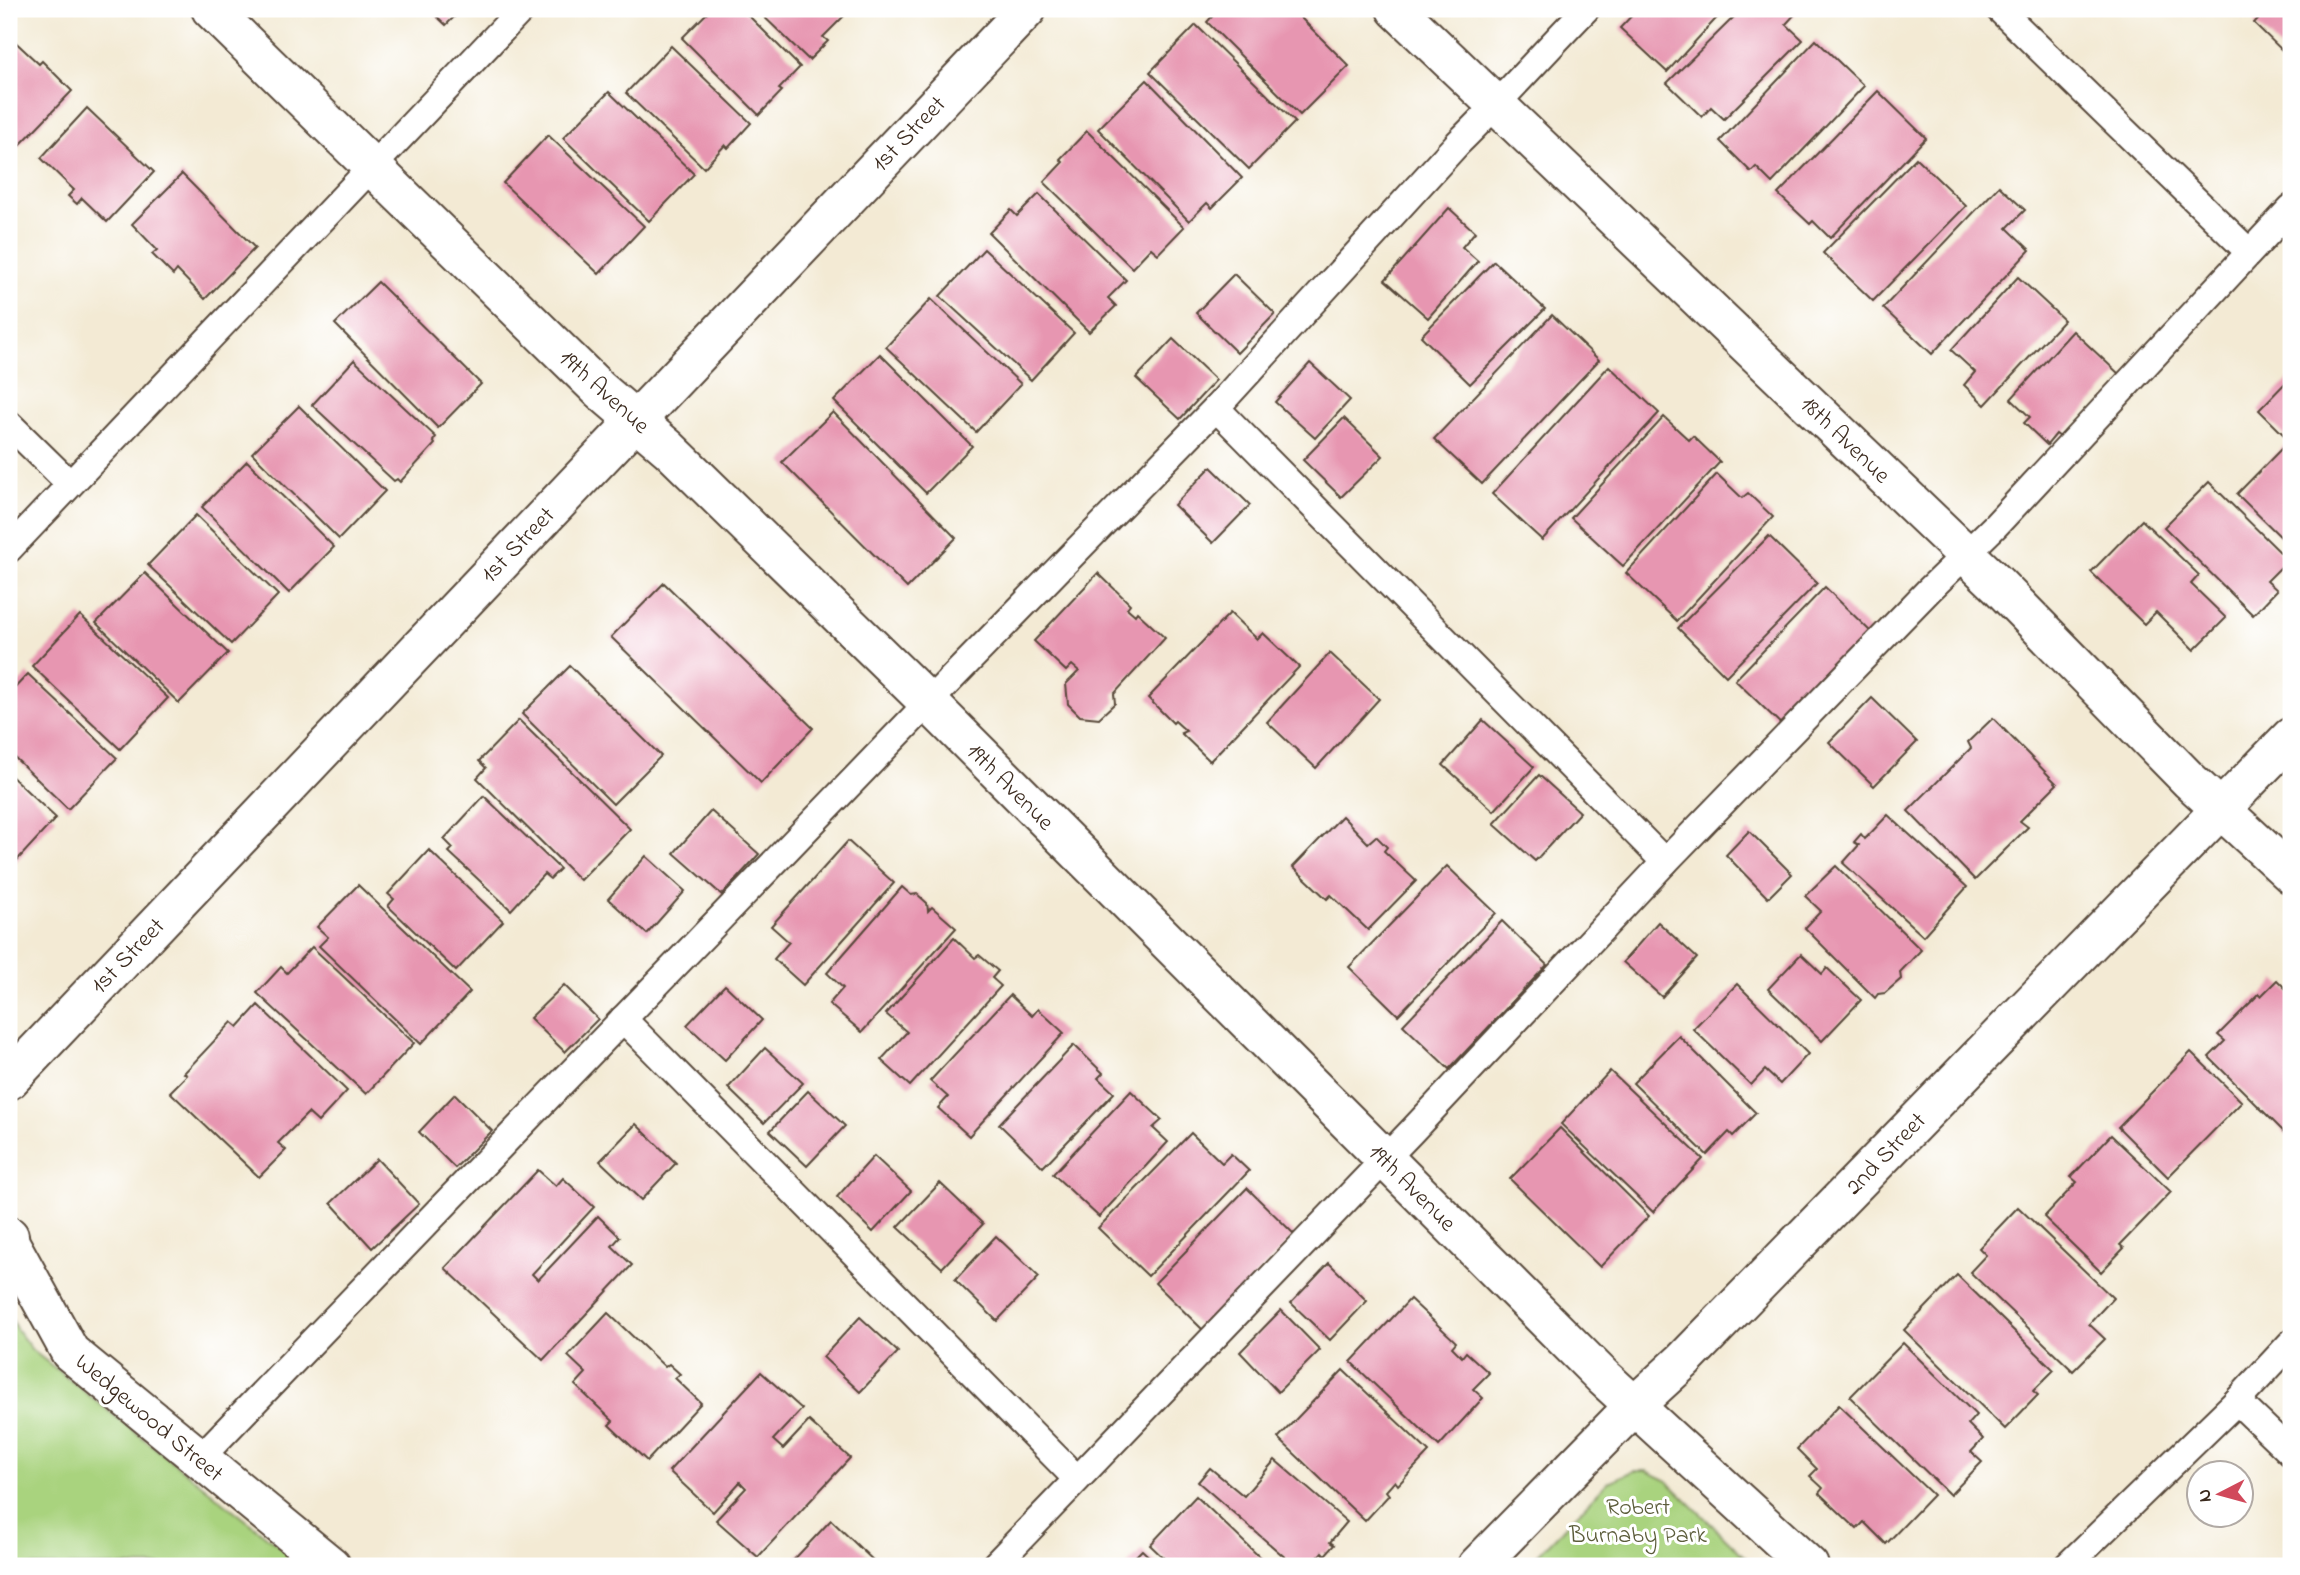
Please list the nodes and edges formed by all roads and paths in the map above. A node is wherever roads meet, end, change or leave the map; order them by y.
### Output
1 (211, 9) edge
2 (522, 9) edge
3 (1027, 9) edge
4 (1396, 9) edge
5 (1586, 9) edge
6 (1999, 9) edge
7 (1497, 105) junction
8 (371, 166) junction
9 (2291, 208) edge
10 (2249, 252) junction
11 (1216, 408) junction
12 (635, 419) junction
13 (9, 424) edge
14 (70, 484) junction
15 (9, 549) edge
16 (1967, 555) junction
17 (929, 703) junction
18 (2291, 737) edge
19 (2221, 808) junction
20 (1665, 862) junction
21 (2291, 874) edge
22 (623, 1019) junction
23 (9, 1080) edge
24 (1385, 1159) junction
25 (9, 1236) edge
26 (2291, 1343) edge
27 (2237, 1401) junction
28 (1634, 1406) junction
29 (2291, 1453) edge
30 (200, 1458) junction
31 (1077, 1479) junction
32 (331, 1566) edge
33 (994, 1566) edge
34 (1477, 1566) edge
35 (1809, 1566) edge
36 (2067, 1566) edge

1 - 8 street, 19th Avenue
2 - 8 lane
3 - 12 street, 1st Street
4 - 7 street, 18th Avenue
5 - 7 lane
6 - 10 lane
7 - 11 lane
7 - 16 street, 18th Avenue
8 - 12 street, 19th Avenue
8 - 14 lane
9 - 10 lane
10 - 16 lane
11 - 17 lane
11 - 20 lane
12 - 17 street, 19th Avenue
12 - 23 street, 1st Street
13 - 14 lane
14 - 15 lane
16 - 19 street, 18th Avenue
16 - 20 lane
17 - 22 lane
17 - 24 street, 19th Avenue
18 - 19 street, 2nd Street
19 - 21 street, 18th Avenue
19 - 28 street, 2nd Street
20 - 24 lane
22 - 30 lane
22 - 31 lane
24 - 28 street, 19th Avenue
24 - 31 lane
25 - 30 street, Wedgewood Street
26 - 27 lane
27 - 29 lane
27 - 36 lane
28 - 34 street, 2nd Street
28 - 35 street, 19th Avenue
30 - 32 street, Wedgewood Street
31 - 33 lane

